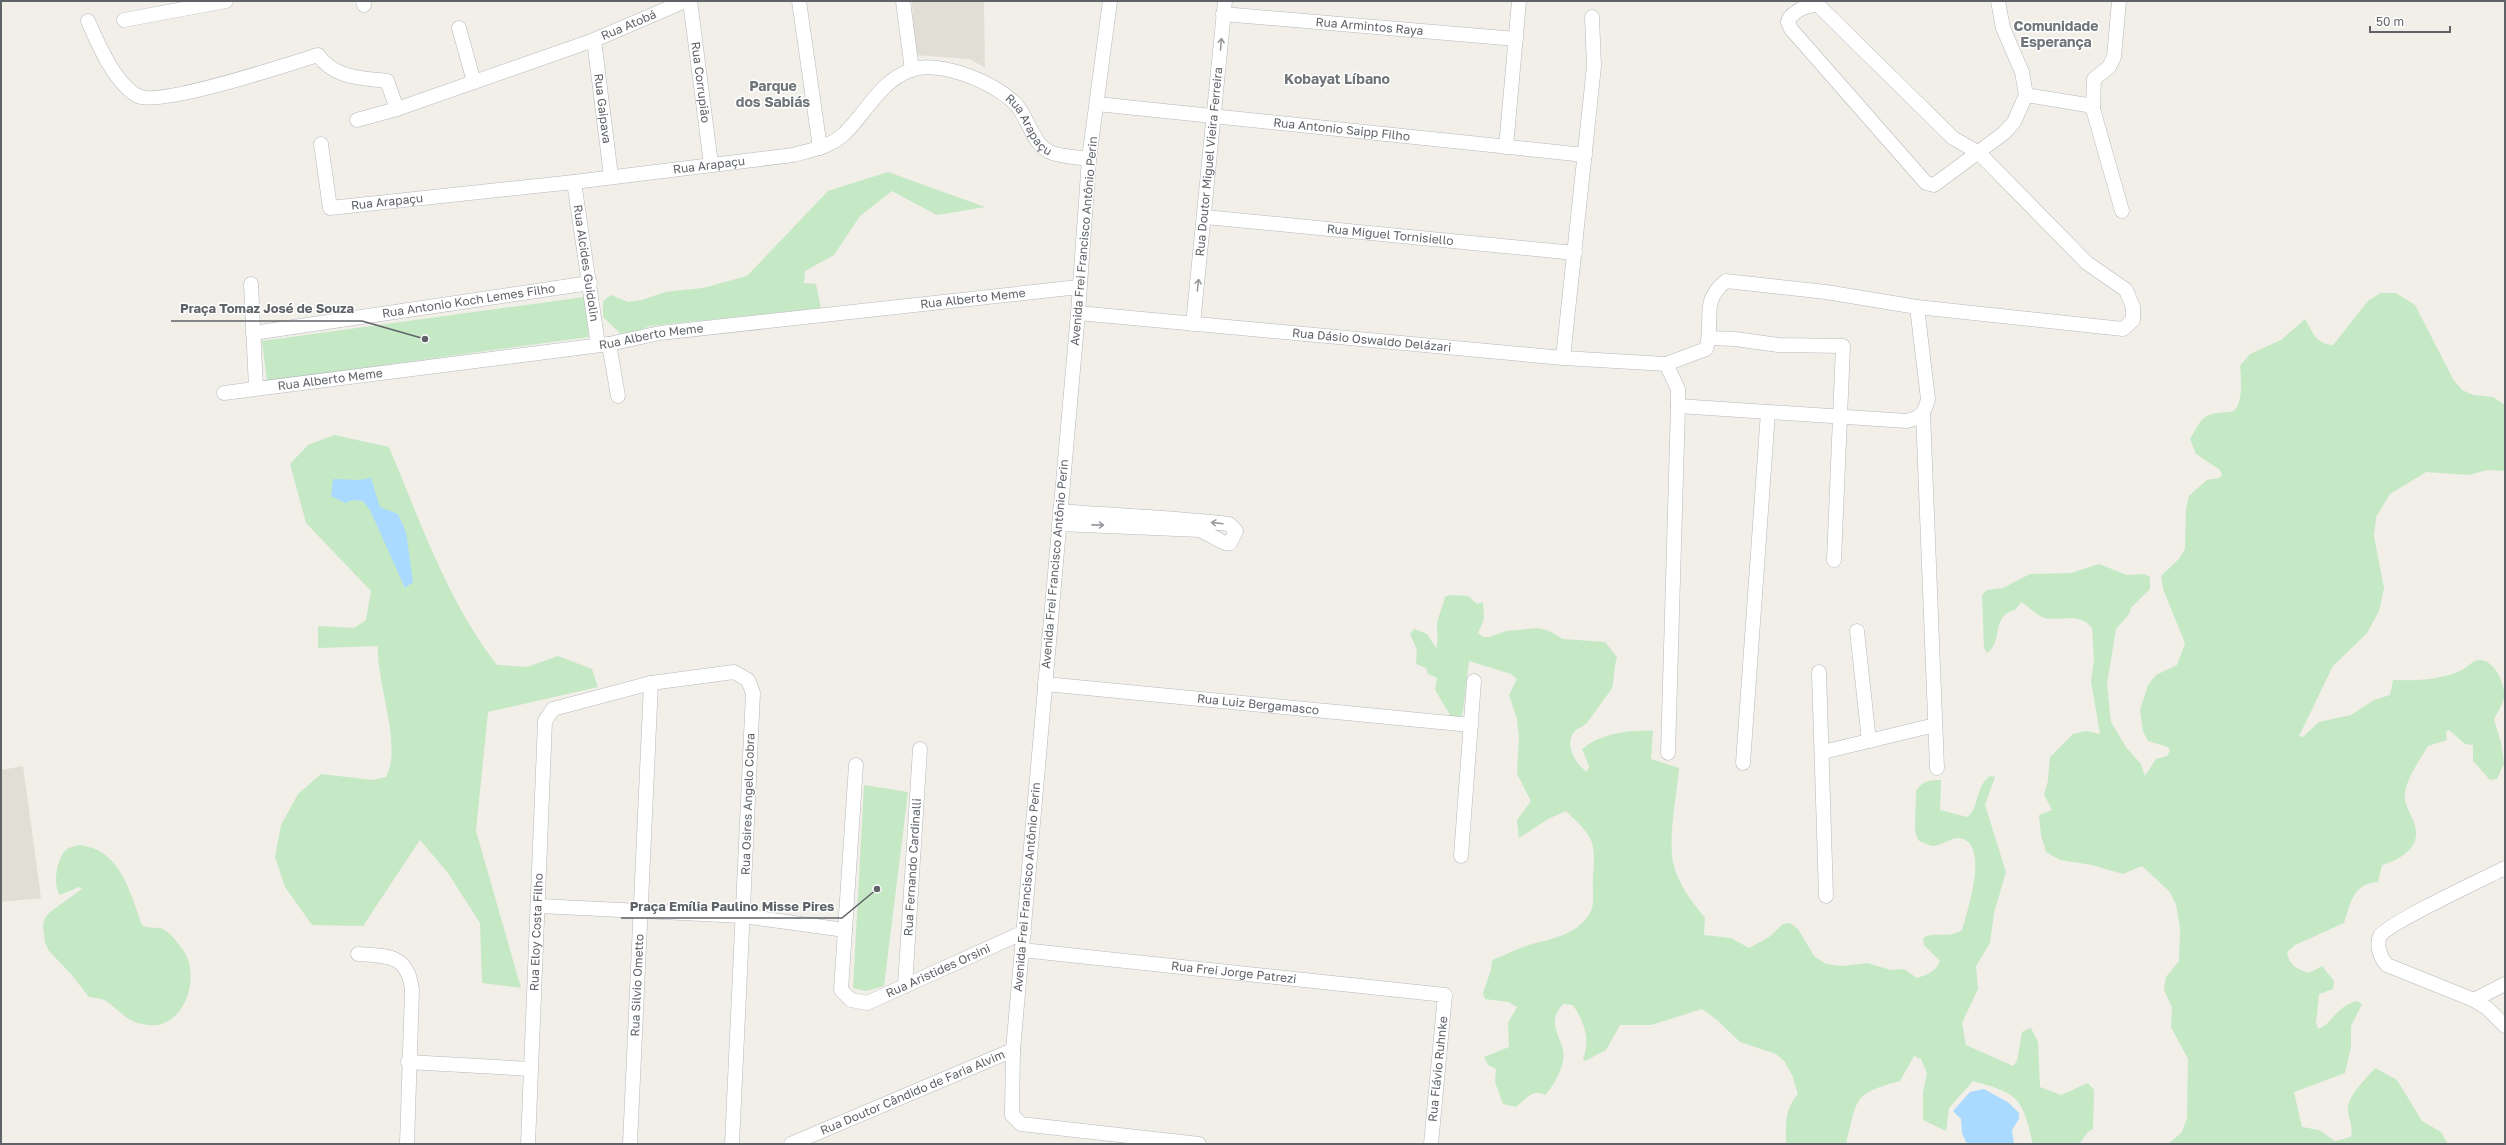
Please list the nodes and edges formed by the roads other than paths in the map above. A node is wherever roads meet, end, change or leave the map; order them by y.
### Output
1 (226, 1) edge
2 (685, 1) edge
3 (690, 1) edge
4 (799, 1) edge
5 (903, 1) edge
6 (1110, 1) edge
7 (1519, 1) edge
8 (1998, 1) edge
9 (2120, 1) edge
10 (1224, 7) edge
11 (1592, 17) dead end
12 (124, 20) dead end
13 (88, 21) dead end
14 (459, 28) dead end
15 (1516, 39) junction
16 (594, 40) junction
17 (912, 70) junction
18 (474, 82) junction
19 (2026, 94) junction
20 (1097, 104) junction
21 (396, 109) junction
22 (2093, 110) junction
23 (1214, 116) junction
24 (357, 120) dead end
25 (321, 144) dead end
26 (1506, 147) junction
27 (820, 148) junction
28 (1979, 153) junction
29 (1585, 155) junction
30 (1089, 159) junction
31 (711, 164) junction
32 (611, 176) junction
33 (574, 182) junction
34 (2122, 211) dead end
35 (1205, 217) junction
36 (1575, 253) junction
37 (590, 283) junction
38 (251, 284) dead end
39 (1079, 287) junction
40 (1917, 307) junction
41 (1078, 313) junction
42 (1193, 324) junction
43 (254, 332) junction
44 (1709, 338) junction
45 (603, 344) junction
46 (1563, 358) junction
47 (1666, 364) junction
48 (256, 388) junction
49 (224, 393) dead end
50 (618, 396) dead end
51 (1678, 406) junction
52 (1768, 412) junction
53 (1923, 414) junction
54 (1840, 416) junction
55 (1060, 518) junction
56 (1834, 560) dead end
57 (1857, 631) dead end
58 (1819, 672) dead end
59 (1474, 681) dead end
60 (651, 683) junction
61 (1045, 684) junction
62 (545, 721) joint
63 (1471, 725) junction
64 (1935, 725) junction
65 (1869, 741) junction
66 (920, 749) dead end
67 (1823, 752) junction
68 (1668, 753) dead end
69 (1743, 763) dead end
70 (856, 765) dead end
71 (1937, 768) dead end
72 (1461, 856) dead end
73 (2505, 868) edge
74 (1826, 896) dead end
75 (539, 906) junction
76 (640, 912) junction
77 (744, 916) junction
78 (845, 930) junction
79 (1024, 932) junction
80 (1022, 950) junction
81 (358, 954) dead end
82 (2505, 984) edge
83 (905, 986) junction
84 (1445, 995) joint
85 (2474, 1000) junction
86 (2505, 1026) edge
87 (1013, 1050) junction
88 (408, 1062) junction
89 (530, 1069) junction
90 (407, 1144) edge
91 (528, 1144) edge
92 (630, 1144) edge
93 (732, 1144) edge
94 (791, 1144) edge
95 (1199, 1144) edge
96 (1431, 1144) edge

1 - 12 street
2 - 16 street, Rua Atobá
3 - 31 street, Rua Corrupião
4 - 27 street
5 - 17 street
6 - 20 street, Avenida Frei Francisco Antônio Perin
7 - 15 street
8 - 19 street
9 - 22 street
10 - 15 street, Rua Armintos Raya
23 -> 10 street, Rua Doutor Miguel Vieira Ferreira
11 - 29 street
13 - 21 street
14 - 18 street
15 - 26 street
16 - 18 street, Rua Atobá
16 - 32 street, Rua Gaipava
17 - 27 street, Rua Arapaçu
17 - 30 street, Rua Arapaçu
18 - 21 street, Rua Atobá
19 - 22 street
19 - 28 street
20 - 23 street, Rua Antonio Saipp Filho
20 - 30 street, Avenida Frei Francisco Antônio Perin
21 - 24 street, Rua Atobá
22 - 34 street
23 - 26 street, Rua Antonio Saipp Filho
23 - 35 street, Rua Doutor Miguel Vieira Ferreira
25 - 33 street, Rua Arapaçu
26 - 29 street, Rua Antonio Saipp Filho
27 - 31 street, Rua Arapaçu
28 - 28 street
28 - 40 street
29 - 36 street
30 - 39 street, Avenida Frei Francisco Antônio Perin
31 - 32 street, Rua Arapaçu
32 - 33 street, Rua Arapaçu
33 - 37 street, Rua Alcides Guidolin
35 - 36 street, Rua Miguel Tornisiello
42 -> 35 street, Rua Doutor Miguel Vieira Ferreira
36 - 46 street
37 - 43 street, Rua Antonio Koch Lemes Filho
37 - 45 street, Rua Alcides Guidolin
38 - 43 street
39 - 41 street, Avenida Frei Francisco Antônio Perin
39 - 45 street, Rua Alberto Meme
40 - 44 street
40 - 53 street
41 - 42 street, Rua Dásio Oswaldo Delázari
41 - 55 street, Avenida Frei Francisco Antônio Perin
42 - 46 street, Rua Dásio Oswaldo Delázari
43 - 48 street
44 - 47 street
44 - 54 street
45 - 48 street, Rua Alberto Meme
45 - 50 street, Rua Alcides Guidolin
46 - 47 street, Rua Dásio Oswaldo Delázari
47 - 51 street
48 - 49 street, Rua Alberto Meme
51 - 52 street
51 - 68 street
52 - 54 street
52 - 69 street
53 - 54 street
53 - 64 street
54 - 56 street
55 -> 55 street
55 - 61 street, Avenida Frei Francisco Antônio Perin
57 - 65 street
58 - 67 street
59 - 63 street
60 - 62 street, Rua Osires Angelo Cobra
60 - 76 street, Rua Silvio Ometto
60 - 77 street, Rua Osires Angelo Cobra
61 - 63 street, Rua Luiz Bergamasco
61 - 79 street, Avenida Frei Francisco Antônio Perin
62 - 75 street, Rua Eloy Costa Filho
63 - 72 street
64 - 65 street
64 - 71 street
65 - 67 street
66 - 83 street, Rua Fernando Cardinalli
67 - 74 street
70 - 78 street
73 - 85 street
75 - 76 street
75 - 89 street, Rua Eloy Costa Filho
76 - 77 street
76 - 92 street, Rua Silvio Ometto
77 - 78 street
77 - 93 street, Rua Osires Angelo Cobra
78 - 83 street, Rua Aristides Orsini
79 - 80 street, Avenida Frei Francisco Antônio Perin
79 - 83 street, Rua Aristides Orsini
80 - 84 street, Rua Frei Jorge Patrezi
80 - 87 street, Avenida Frei Francisco Antônio Perin
81 - 88 street
82 - 85 street
84 - 96 street, Rua Flávio Ruhnke
85 - 86 street
87 - 94 street, Rua Doutor Cândido de Faria Alvim
87 - 95 street, Avenida Frei Francisco Antônio Perin
88 - 89 street
88 - 90 street
89 - 91 street, Rua Eloy Costa Filho

